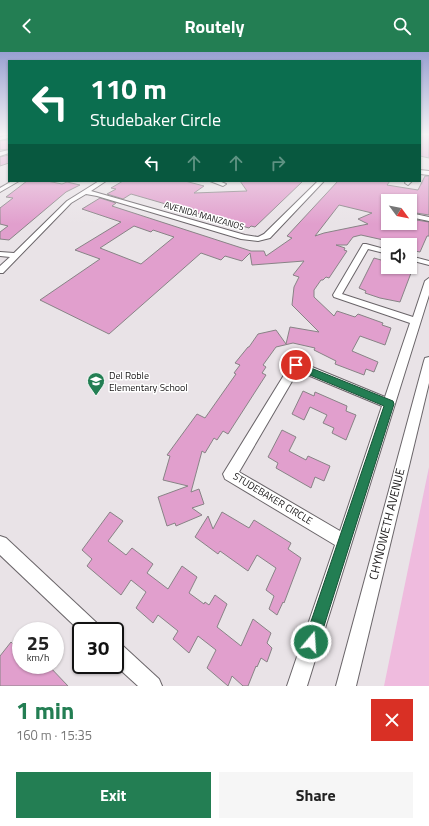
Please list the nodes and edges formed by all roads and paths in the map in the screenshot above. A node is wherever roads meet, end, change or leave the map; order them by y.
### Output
1 (14, 182) edge
2 (101, 182) edge
3 (216, 182) edge
4 (320, 182) edge
5 (223, 184) dead end
6 (0, 190) edge
7 (84, 192) junction
8 (417, 216) edge
9 (429, 219) edge
10 (381, 250) edge
11 (0, 254) edge
12 (16, 255) junction
13 (417, 260) edge
14 (429, 263) edge
15 (0, 271) edge
16 (429, 281) edge
17 (415, 321) junction
18 (429, 361) edge
19 (390, 404) junction
20 (344, 542) junction
21 (0, 544) edge
22 (83, 622) edge
23 (124, 660) edge
24 (152, 686) edge
25 (297, 686) edge
26 (346, 686) edge

1 - 6 street
2 - 7 street
3 - 5 street
4 - 7 street, AVENIDA MANZANOS
7 - 12 street
8 - 9 street
10 - 17 street
11 - 12 street
12 - 15 street
13 - 14 street
16 - 17 street
17 - 19 street
18 - 26 street, CHYNOWETH AVENUE
19 - 20 street
19 - 20 street, STUDEBAKER CIRCLE
20 - 25 street
21 - 22 street
23 - 24 street

